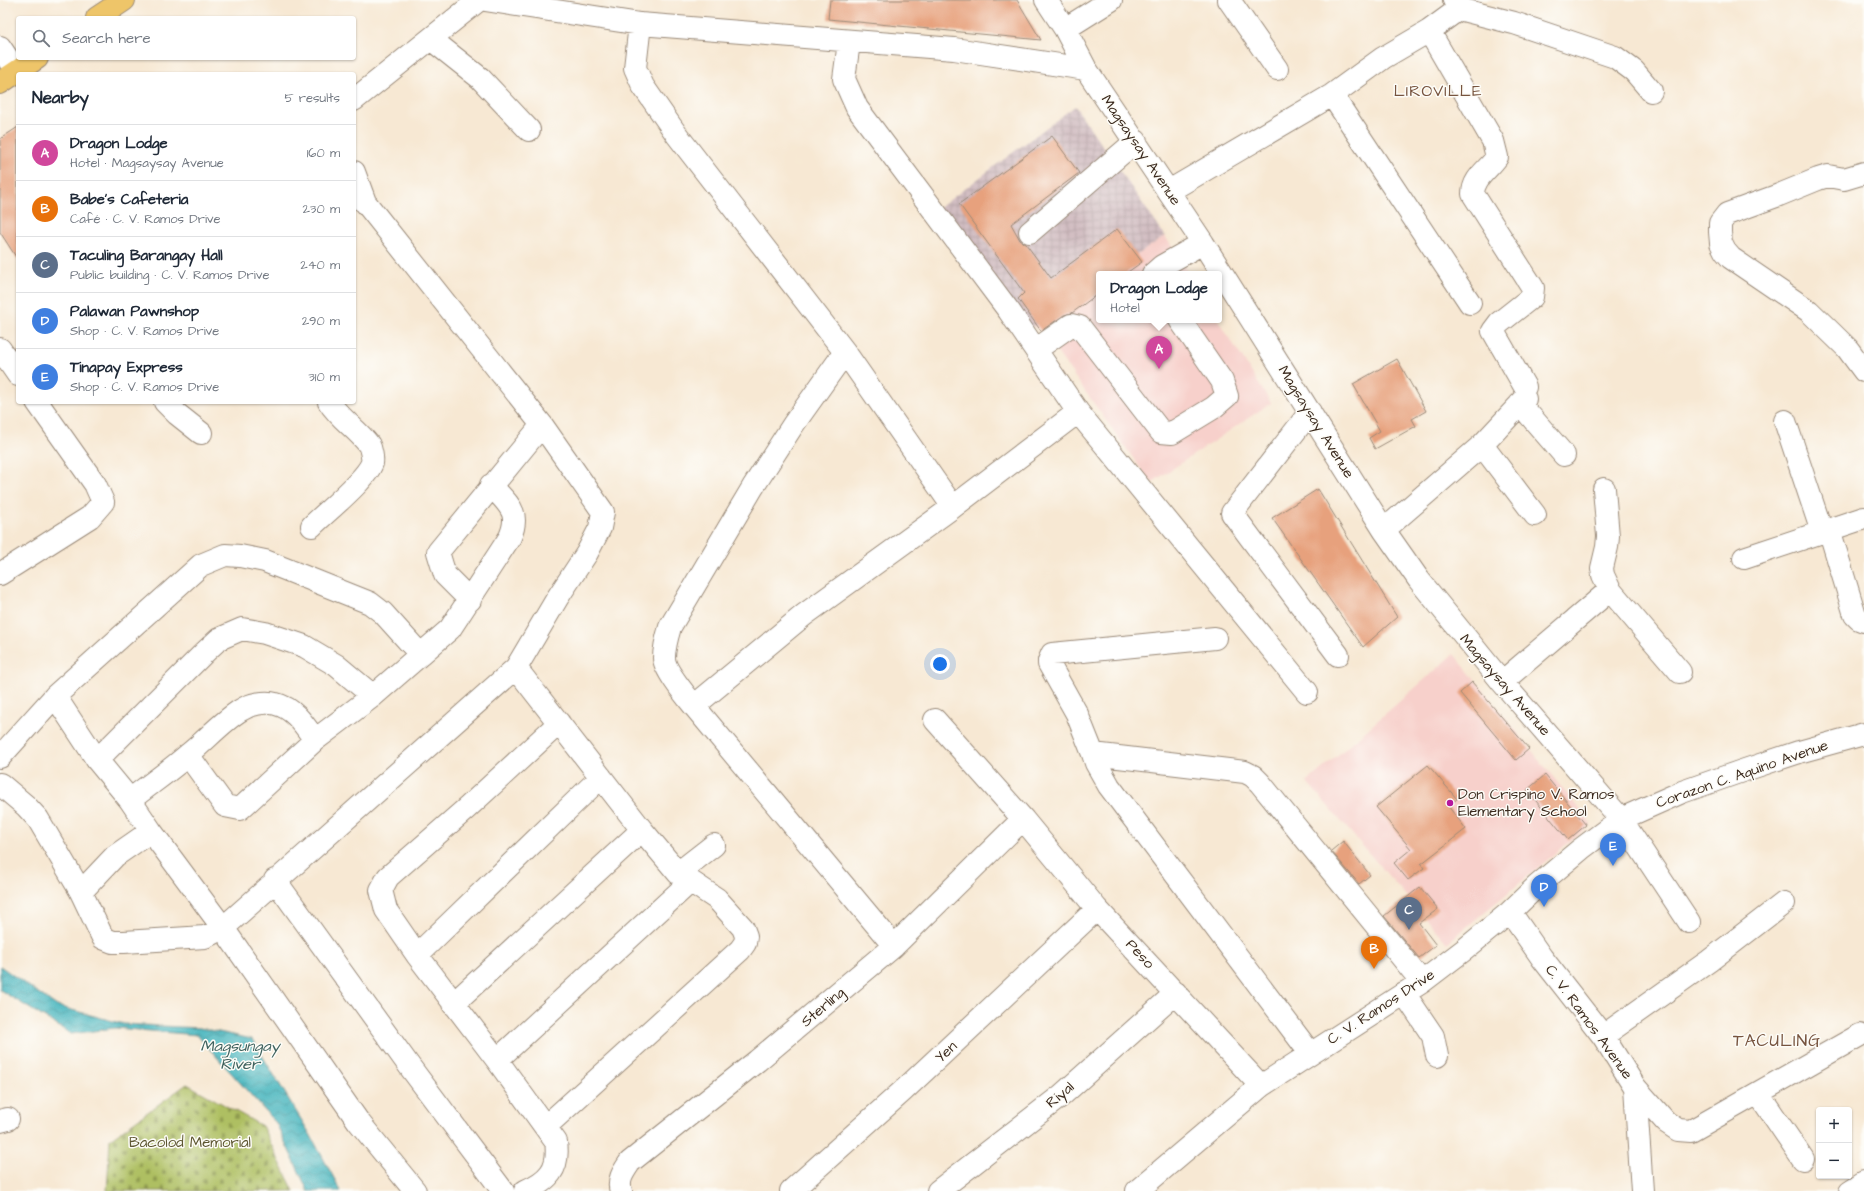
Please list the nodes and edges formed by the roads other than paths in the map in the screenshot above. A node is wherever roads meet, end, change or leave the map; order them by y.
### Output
1 (124, 0) edge
2 (479, 0) edge
3 (485, 0) edge
4 (1046, 0) edge
5 (1111, 0) edge
6 (1229, 0) edge
7 (1457, 4) edge
8 (100, 16) edge
9 (640, 24) junction
10 (1065, 29) junction
11 (1429, 31) junction
12 (432, 40) junction
13 (849, 42) junction
14 (0, 47) edge
15 (34, 60) edge
16 (1086, 69) junction
17 (1277, 69) dead end
18 (8, 77) edge
19 (1651, 91) dead end
20 (1332, 95) junction
21 (356, 98) edge
22 (529, 130) dead end
23 (1136, 141) junction
24 (1864, 173) edge
25 (356, 183) edge
26 (1169, 191) junction
27 (359, 199) edge
28 (1030, 232) dead end
29 (1202, 243) junction
30 (1156, 271) edge
31 (1220, 271) edge
32 (1222, 274) edge
33 (1470, 303) dead end
34 (1182, 323) edge
35 (5, 349) edge
36 (1036, 349) junction
37 (845, 352) junction
38 (16, 370) edge
39 (1864, 371) edge
40 (1523, 397) junction
41 (38, 404) edge
42 (167, 404) edge
43 (330, 404) edge
44 (1078, 412) junction
45 (1310, 412) junction
46 (1785, 421) dead end
47 (542, 425) junction
48 (201, 433) dead end
49 (1482, 445) junction
50 (1564, 455) dead end
51 (491, 485) junction
52 (1604, 489) dead end
53 (953, 507) junction
54 (1535, 515) dead end
55 (1864, 518) edge
56 (312, 526) dead end
57 (1384, 530) junction
58 (1825, 531) junction
59 (1744, 558) dead end
60 (0, 574) edge
61 (1610, 590) junction
62 (470, 600) junction
63 (1864, 621) edge
64 (1215, 638) dead end
65 (420, 654) junction
66 (1338, 655) dead end
67 (516, 668) junction
68 (1680, 672) dead end
69 (1502, 682) junction
70 (1307, 692) dead end
71 (55, 696) junction
72 (373, 696) junction
73 (694, 706) junction
74 (935, 720) dead end
75 (559, 723) junction
76 (1864, 734) edge
77 (315, 740) junction
78 (1093, 754) junction
79 (188, 755) junction
80 (0, 757) edge
81 (98, 760) junction
82 (601, 777) junction
83 (0, 784) edge
84 (130, 800) junction
85 (1023, 819) junction
86 (1621, 819) junction
87 (642, 830) junction
88 (151, 831) junction
89 (714, 845) dead end
90 (684, 878) junction
91 (275, 880) junction
92 (80, 892) junction
93 (1784, 903) dead end
94 (1097, 909) junction
95 (1510, 912) junction
96 (1689, 922) dead end
97 (223, 928) junction
98 (894, 946) junction
99 (417, 956) junction
100 (1413, 987) junction
101 (1176, 993) junction
102 (453, 1004) junction
103 (1860, 1035) dead end
104 (1603, 1036) junction
105 (1310, 1053) junction
106 (1437, 1056) dead end
107 (497, 1060) junction
108 (1261, 1086) junction
109 (1636, 1088) junction
110 (1758, 1094) junction
111 (545, 1127) junction
112 (1803, 1159) dead end
113 (1864, 1182) edge
114 (620, 1188) edge
115 (415, 1191) edge
116 (503, 1191) edge
117 (525, 1191) edge
118 (791, 1191) edge
119 (938, 1191) edge
120 (1137, 1191) edge
121 (1642, 1191) edge
122 (1850, 1191) edge

1 - 8 main road
2 - 12 street
3 - 9 street
4 - 10 street, Magsaysay Avenue
5 - 10 street
6 - 17 street
7 - 11 street
7 - 19 street
9 - 13 street
9 - 37 street
10 - 16 street, Magsaysay Avenue
11 - 20 street
11 - 40 street
12 - 21 street
12 - 22 street
13 - 16 street
13 - 36 street
14 - 18 street
15 - 18 main road
16 - 23 street, Magsaysay Avenue
20 - 26 street
20 - 33 street
23 - 26 street, Magsaysay Avenue
23 - 28 street
24 - 39 street
25 - 27 street
26 - 29 street, Magsaysay Avenue
27 - 47 street
29 - 30 street
29 - 31 street, Magsaysay Avenue
32 - 45 street, Magsaysay Avenue
34 - 36 street
35 - 38 street
36 - 44 street
37 - 53 street
37 - 73 street
40 - 49 street
40 - 50 street
41 - 60 street
42 - 48 street
43 - 56 street
44 - 53 street
44 - 70 street
45 - 57 street, Magsaysay Avenue
45 - 66 street
46 - 58 street
47 - 51 street
47 - 67 street
49 - 54 street
49 - 57 street
51 - 62 street
51 - 62 street
52 - 61 street
53 - 73 street
55 - 58 street
57 - 69 street, Magsaysay Avenue
58 - 59 street
58 - 63 street
61 - 68 street
61 - 69 street
62 - 65 street
64 - 78 street
65 - 71 street
65 - 72 street
67 - 75 street
67 - 91 street
69 - 86 street, Magsaysay Avenue
71 - 80 street
71 - 81 street
72 - 77 street
72 - 81 street
73 - 98 street
74 - 85 street, Peso
75 - 82 street
75 - 99 street
76 - 86 street, Corazon C. Aquino Avenue
77 - 79 street
77 - 79 street
78 - 100 street
78 - 105 street
79 - 84 street
81 - 84 street
82 - 87 street
82 - 99 street
83 - 92 street
84 - 88 street
85 - 94 street, Peso
85 - 98 street, Sterling
86 - 95 street, C. V. Ramos Drive
86 - 96 street, Magsaysay Avenue
87 - 90 street
87 - 102 street
88 - 92 street
88 - 97 street
89 - 90 street
90 - 107 street
90 - 111 street
91 - 97 street
91 - 116 street
92 - 97 street
93 - 104 street
94 - 101 street, Peso
94 - 118 street, Yen
95 - 100 street, C. V. Ramos Drive
95 - 104 street, C. V. Ramos Avenue
97 - 115 street
98 - 114 street, Sterling
99 - 102 street
100 - 105 street, C. V. Ramos Drive
100 - 106 street
101 - 108 street, Peso
101 - 119 street, Riyal
102 - 107 street
103 - 110 street
104 - 109 street, C. V. Ramos Avenue
105 - 108 street, C. V. Ramos Drive
107 - 111 street
108 - 120 street, C. V. Ramos Drive
109 - 110 street
109 - 121 street, C. V. Ramos Avenue
110 - 112 street
111 - 117 street
113 - 122 street

